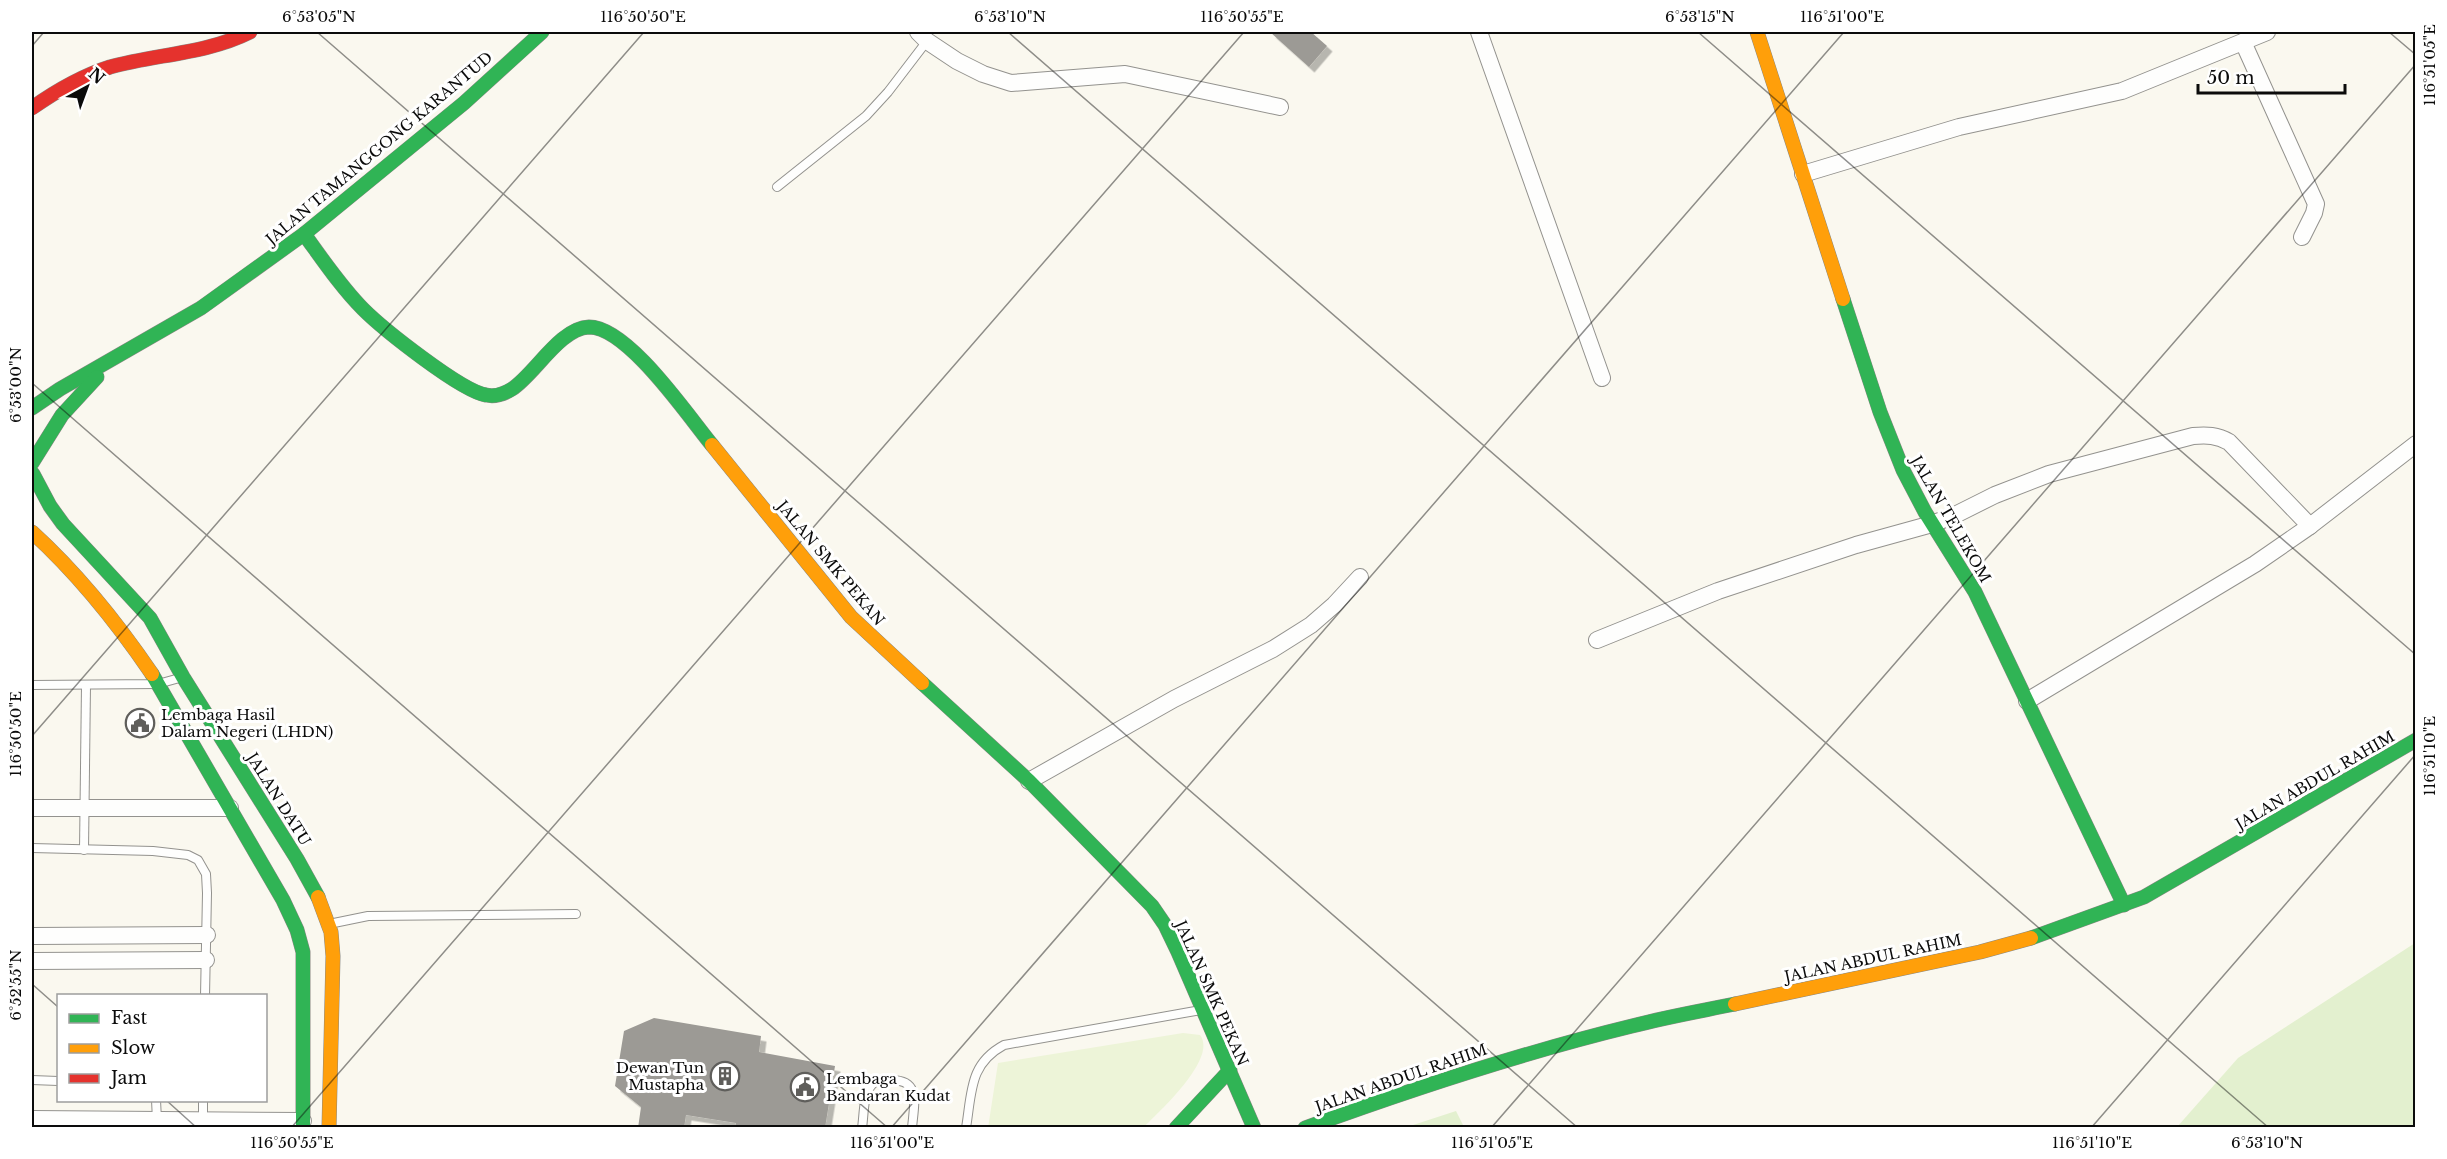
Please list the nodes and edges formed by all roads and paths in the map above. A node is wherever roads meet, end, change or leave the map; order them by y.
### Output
1 (250, 32) edge
2 (542, 32) edge
3 (1479, 32) edge
4 (1757, 32) edge
5 (2267, 32) edge
6 (923, 36) edge
7 (2243, 42) junction
8 (1280, 107) dead end
9 (32, 108) edge
10 (1803, 174) junction
11 (777, 187) dead end
12 (304, 234) junction
13 (2302, 237) dead end
14 (111, 361) junction
15 (1602, 378) dead end
16 (32, 408) edge
17 (2415, 444) edge
18 (32, 470) edge
19 (1932, 524) junction
20 (2310, 526) junction
21 (32, 532) edge
22 (1360, 577) dead end
23 (1598, 640) dead end
24 (183, 677) junction
25 (158, 684) junction
26 (32, 685) edge
27 (86, 685) junction
28 (2027, 700) junction
29 (203, 711) junction
30 (181, 723) junction
31 (2415, 740) edge
32 (1029, 781) junction
33 (32, 808) edge
34 (85, 808) junction
35 (230, 808) junction
36 (32, 848) edge
37 (84, 850) junction
38 (2124, 905) junction
39 (576, 914) dead end
40 (329, 924) junction
41 (207, 935) junction
42 (32, 936) edge
43 (206, 960) junction
44 (32, 961) edge
45 (205, 994) edge
46 (1204, 1010) junction
47 (1230, 1070) junction
48 (32, 1080) edge
49 (57, 1081) edge
50 (156, 1102) edge
51 (203, 1102) edge
52 (32, 1119) edge
53 (157, 1120) junction
54 (209, 1123) edge
55 (256, 1124) edge
56 (303, 1124) edge
57 (329, 1128) edge
58 (862, 1128) edge
59 (912, 1128) edge
60 (966, 1128) edge
61 (1176, 1128) edge
62 (1254, 1128) edge
63 (1305, 1128) edge

1 - 9 main road
2 - 12 main road, JALAN TAMANGGONG KARANTUD
3 - 15 street
4 - 10 main road, JALAN TELEKOM
5 - 7 street
6 - 8 street
6 - 11 lane
7 - 10 street
7 - 13 street
10 - 19 main road, JALAN TELEKOM
12 - 14 main road, JALAN TAMANGGONG KARANTUD
12 - 32 main road, JALAN SMK PEKAN
14 - 16 main road, JALAN TAMANGGONG KARANTUD
14 - 18 main road, JALAN TAMANGGONG KARANTUD
17 - 20 street
18 - 24 main road, JALAN DATU
19 - 20 street
19 - 23 street
19 - 28 main road, JALAN TELEKOM
20 - 28 street
21 - 25 main road
22 - 32 street
24 - 25 lane
24 - 29 main road, JALAN DATU
25 - 27 lane
25 - 30 main road
26 - 27 lane
27 - 34 lane
28 - 38 main road, JALAN TELEKOM
29 - 30 main road
29 - 40 main road, JALAN DATU
30 - 35 main road
31 - 38 main road, JALAN ABDUL RAHIM
32 - 46 main road, JALAN SMK PEKAN
33 - 34 street
34 - 35 street
34 - 37 lane
35 - 56 main road
36 - 37 lane
37 - 41 lane
38 - 63 main road, JALAN ABDUL RAHIM
39 - 40 lane
40 - 57 main road, JALAN DATU
41 - 42 street
41 - 43 lane
43 - 44 street
43 - 45 lane
46 - 47 main road, JALAN SMK PEKAN
46 - 60 lane
47 - 61 main road
47 - 62 main road, JALAN SMK PEKAN
48 - 49 lane
50 - 53 lane
51 - 54 lane
52 - 53 street
53 - 54 street
54 - 55 street
55 - 56 street
58 - 59 lane

